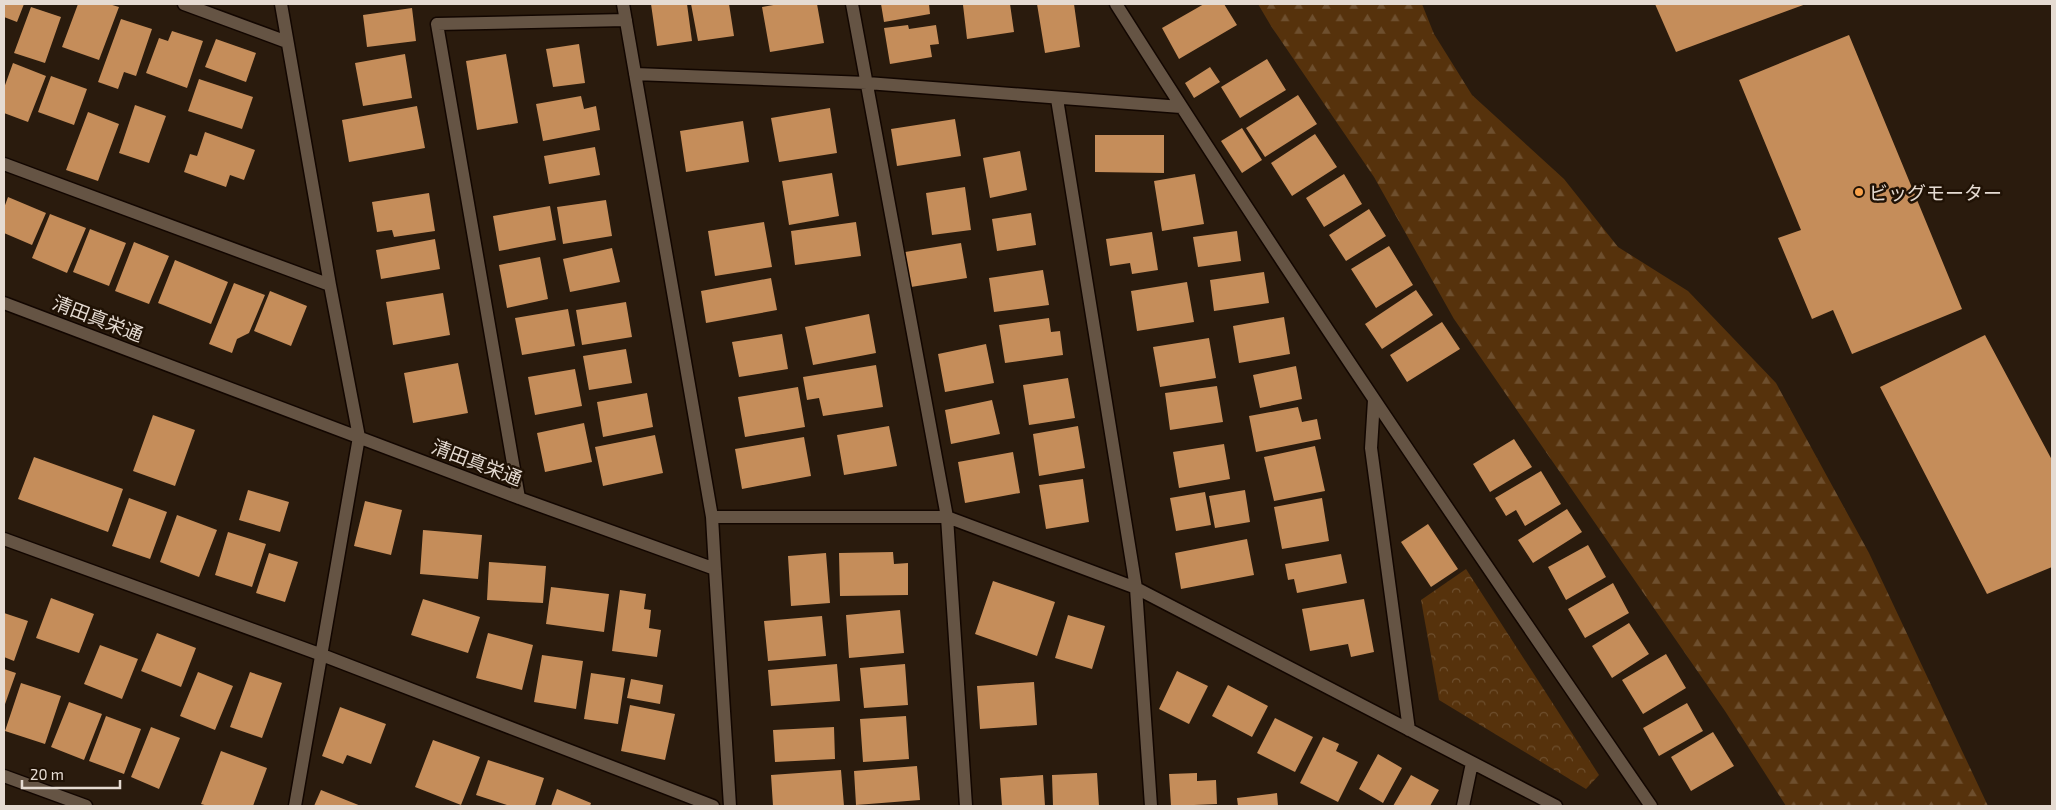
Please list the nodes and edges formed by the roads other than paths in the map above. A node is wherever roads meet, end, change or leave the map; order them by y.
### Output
1 (184, 4) edge
2 (281, 4) edge
3 (623, 4) edge
4 (852, 4) edge
5 (1116, 4) edge
6 (626, 20) junction
7 (287, 42) junction
8 (635, 74) junction
9 (867, 83) junction
10 (1057, 99) junction
11 (1182, 107) junction
12 (4, 164) edge
13 (330, 285) junction
14 (4, 303) edge
15 (1374, 400) junction
16 (359, 436) junction
17 (519, 498) junction
18 (712, 517) junction
19 (947, 517) junction
20 (4, 539) edge
21 (715, 569) junction
22 (1136, 588) junction
23 (322, 655) junction
24 (1409, 730) junction
25 (1472, 763) junction
26 (4, 776) edge
27 (86, 806) edge
28 (295, 806) edge
29 (712, 806) edge
30 (730, 806) edge
31 (966, 806) edge
32 (1151, 806) edge
33 (1463, 806) edge
34 (1556, 806) edge
35 (1651, 806) edge

1 - 7 street
2 - 7 street
3 - 6 street
4 - 9 street
5 - 11 street
6 - 8 street
6 - 17 street
7 - 13 street
8 - 9 street
8 - 18 street
9 - 10 street
9 - 19 street
10 - 11 street
10 - 22 street
11 - 15 street
12 - 13 street
13 - 16 street
14 - 16 street, 清田真栄通
15 - 24 street
15 - 35 street
16 - 17 street, 清田真栄通
16 - 23 street
17 - 21 street, 清田真栄通
18 - 19 street
18 - 21 street
19 - 22 street
19 - 31 street
20 - 23 street
21 - 30 street
22 - 24 street
22 - 32 street
23 - 28 street
23 - 29 street
24 - 25 street
25 - 33 street
25 - 34 street
26 - 27 street

